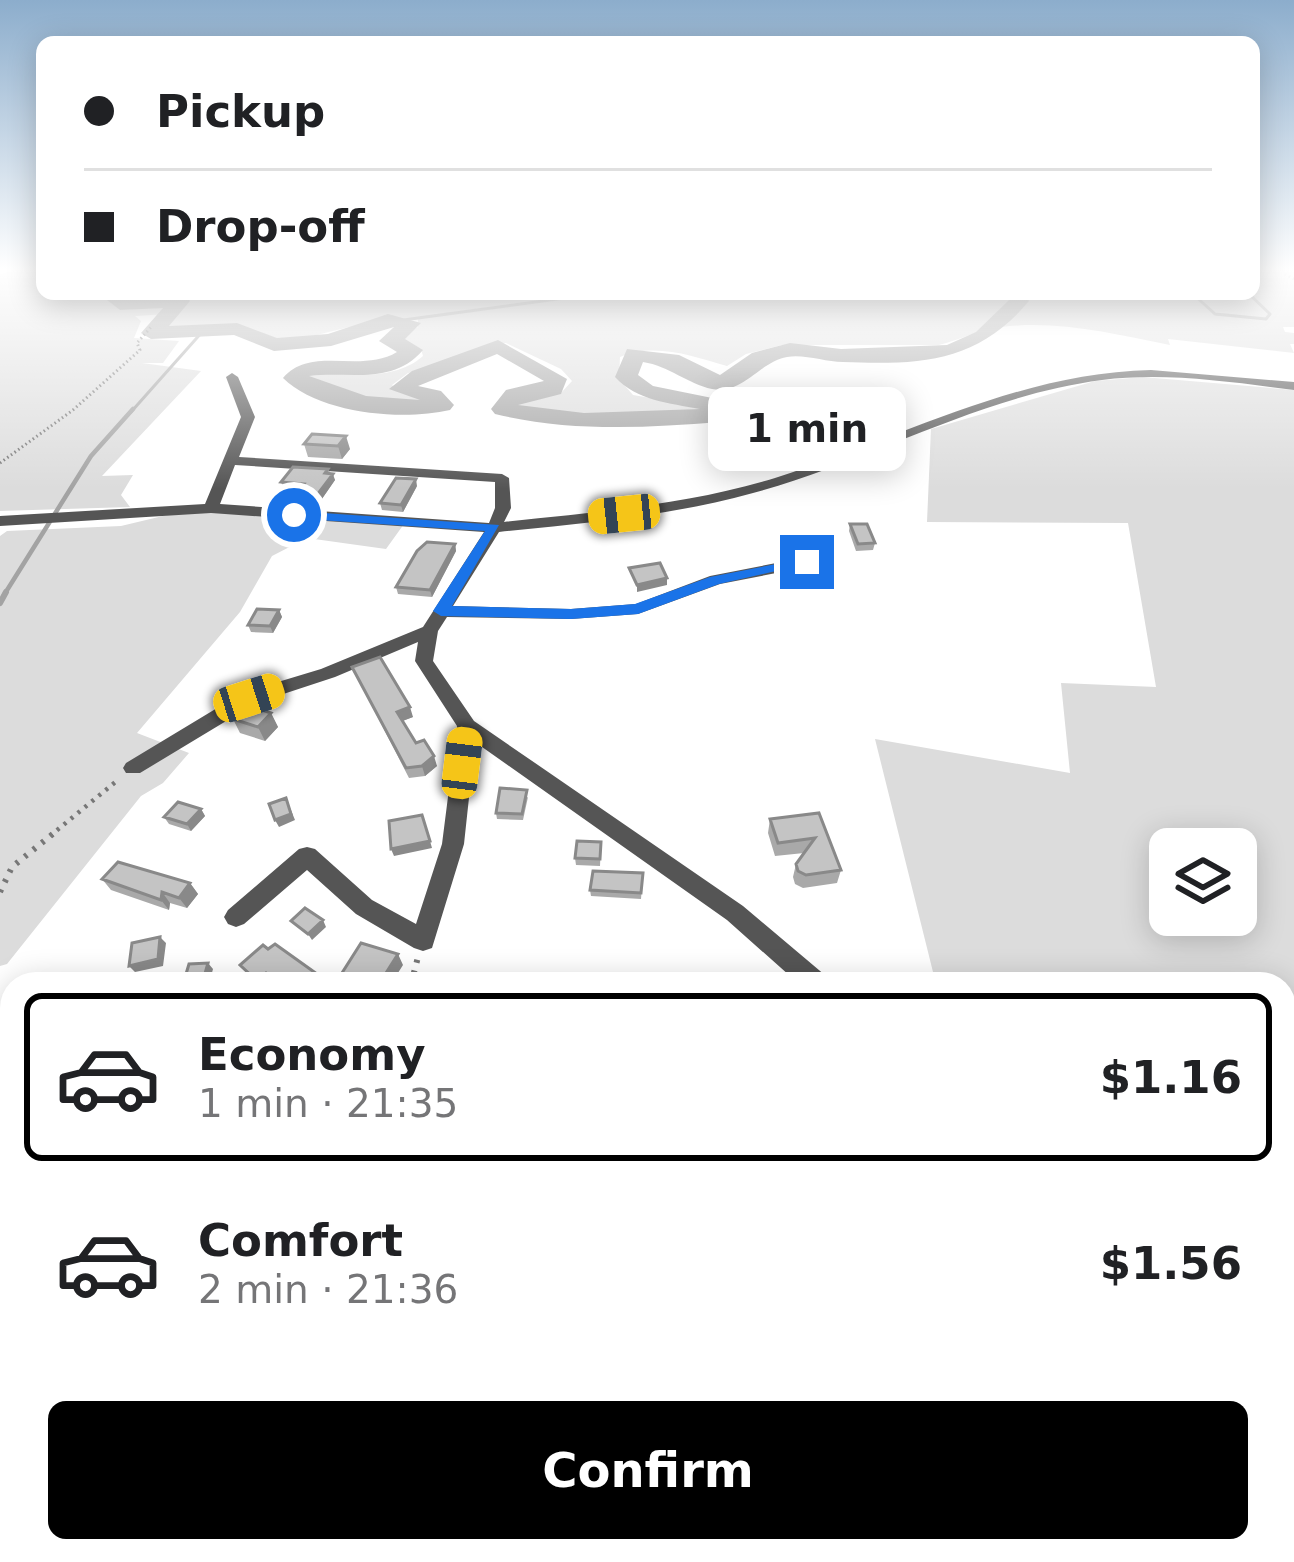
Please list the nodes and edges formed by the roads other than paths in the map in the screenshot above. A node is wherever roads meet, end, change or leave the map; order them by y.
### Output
1 (232, 377) dead end
2 (1294, 386) edge
3 (232, 461) junction
4 (211, 508) junction
5 (0, 521) edge
6 (494, 528) junction
7 (807, 562) dead end
8 (441, 611) junction
9 (429, 631) junction
10 (466, 726) junction
11 (133, 768) road end
12 (236, 916) dead end
13 (803, 972) edge

1 - 3 street
2 - 6 street
3 - 4 street
3 - 6 street
4 - 5 street
4 - 6 street
6 - 8 street
7 - 8 street
8 - 9 street
9 - 10 street
9 - 11 street
10 - 12 street
10 - 13 street

